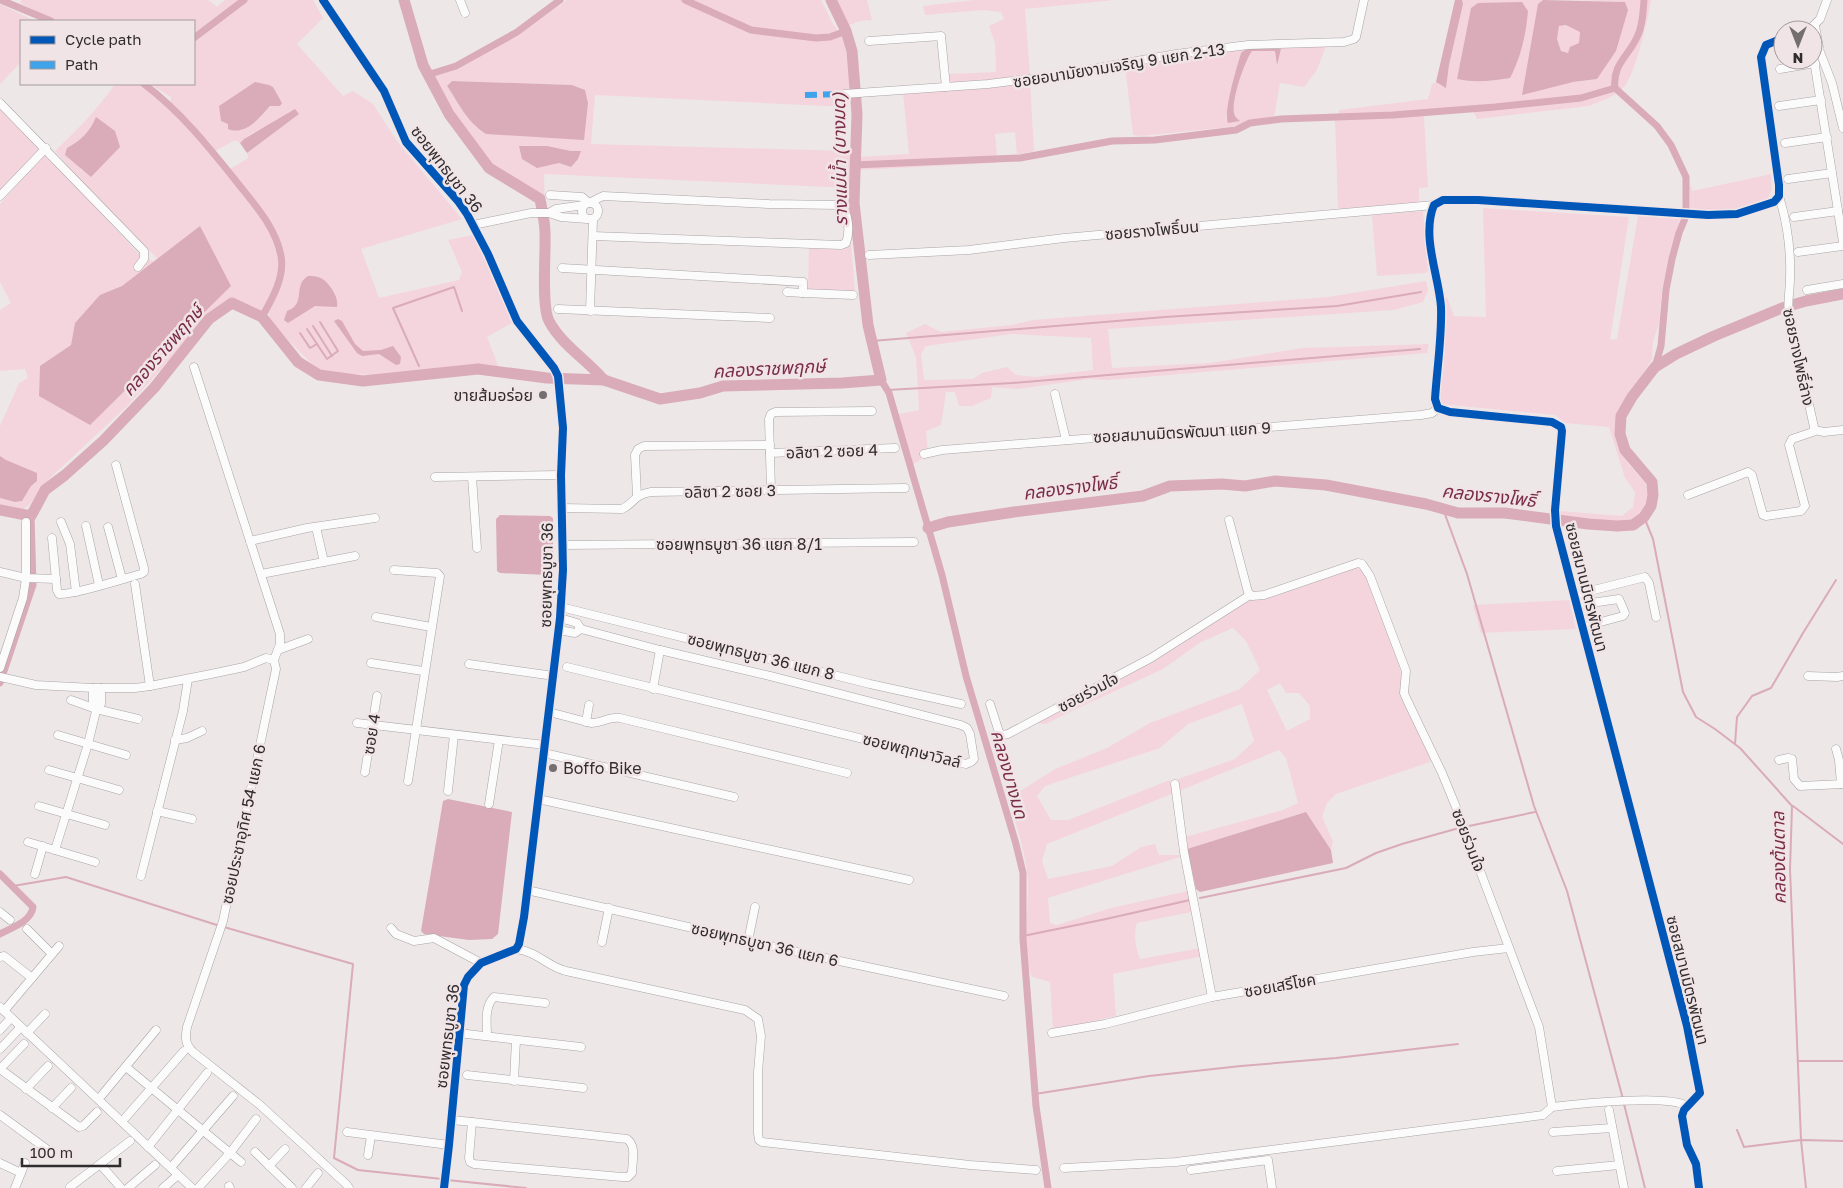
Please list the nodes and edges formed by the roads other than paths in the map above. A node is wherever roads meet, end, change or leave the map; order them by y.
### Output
1 (323, 0) edge
2 (460, 0) edge
3 (1364, 0) edge
4 (1827, 0) edge
5 (465, 13) dead end
6 (1820, 20) edge
7 (868, 41) dead end
8 (1773, 42) edge
9 (1823, 66) edge
10 (1818, 70) edge
11 (946, 87) junction
12 (844, 94) dead end
13 (1821, 100) junction
14 (0, 103) edge
15 (1779, 106) dead end
16 (1843, 128) edge
17 (1827, 137) junction
18 (1785, 143) dead end
19 (46, 148) junction
20 (1832, 172) junction
21 (1788, 179) dead end
22 (550, 195) dead end
23 (0, 196) edge
24 (1779, 196) junction
25 (587, 204) junction
26 (1434, 205) junction
27 (1838, 211) junction
28 (544, 213) junction
29 (1794, 217) dead end
30 (590, 219) junction
31 (474, 224) junction
32 (593, 236) junction
33 (1843, 244) edge
34 (1798, 252) dead end
35 (870, 256) dead end
36 (138, 267) dead end
37 (562, 268) dead end
38 (591, 270) junction
39 (1843, 284) edge
40 (1806, 290) dead end
41 (787, 292) dead end
42 (803, 293) junction
43 (854, 295) dead end
44 (558, 309) dead end
45 (590, 311) junction
46 (770, 318) dead end
47 (194, 367) dead end
48 (1055, 394) dead end
49 (1438, 408) junction
50 (872, 411) dead end
51 (1814, 430) junction
52 (1843, 430) edge
53 (1066, 440) junction
54 (895, 448) dead end
55 (770, 449) junction
56 (924, 454) dead end
57 (116, 465) dead end
58 (562, 475) junction
59 (435, 477) dead end
60 (472, 477) junction
61 (905, 488) dead end
62 (771, 490) junction
63 (1688, 495) dead end
64 (637, 496) junction
65 (562, 508) junction
66 (375, 518) dead end
67 (1228, 520) dead end
68 (26, 522) dead end
69 (61, 522) dead end
70 (86, 526) dead end
71 (108, 527) dead end
72 (316, 527) junction
73 (52, 538) dead end
74 (250, 541) junction
75 (914, 542) dead end
76 (563, 546) junction
77 (477, 548) dead end
78 (355, 556) dead end
79 (324, 562) junction
80 (394, 570) dead end
81 (0, 572) edge
82 (261, 574) junction
83 (31, 578) junction
84 (56, 579) junction
85 (122, 579) junction
86 (135, 584) dead end
87 (100, 585) junction
88 (76, 592) junction
89 (1250, 595) junction
90 (1574, 595) junction
91 (1576, 606) junction
92 (561, 607) junction
93 (376, 617) dead end
94 (1656, 617) dead end
95 (560, 618) junction
96 (431, 627) junction
97 (1582, 627) junction
98 (580, 628) junction
99 (560, 630) junction
100 (308, 639) dead end
101 (278, 650) junction
102 (660, 650) junction
103 (274, 660) junction
104 (371, 663) dead end
105 (468, 664) dead end
106 (0, 668) edge
107 (568, 668) dead end
108 (424, 671) junction
109 (554, 676) junction
110 (1808, 676) dead end
111 (1843, 676) edge
112 (0, 677) edge
113 (188, 679) junction
114 (150, 686) junction
115 (97, 688) junction
116 (654, 689) junction
117 (376, 696) dead end
118 (72, 700) dead end
119 (961, 704) dead end
120 (990, 704) dead end
121 (589, 706) dead end
122 (96, 708) junction
123 (549, 712) junction
124 (138, 719) dead end
125 (586, 722) junction
126 (357, 724) dead end
127 (373, 726) junction
128 (202, 731) dead end
129 (416, 731) junction
130 (58, 735) dead end
131 (454, 735) junction
132 (175, 740) junction
133 (499, 740) junction
134 (88, 744) junction
135 (544, 749) junction
136 (1836, 749) dead end
137 (126, 754) dead end
138 (1779, 760) dead end
139 (49, 770) dead end
140 (365, 772) dead end
141 (847, 773) dead end
142 (77, 778) junction
143 (408, 780) dead end
144 (1175, 784) dead end
145 (1842, 784) edge
146 (119, 790) dead end
147 (448, 791) dead end
148 (734, 797) dead end
149 (538, 799) junction
150 (489, 804) dead end
151 (39, 806) dead end
152 (157, 811) junction
153 (66, 814) junction
154 (192, 819) dead end
155 (105, 825) dead end
156 (28, 842) dead end
157 (43, 846) junction
158 (55, 850) junction
159 (95, 862) dead end
160 (35, 874) dead end
161 (141, 876) dead end
162 (909, 880) dead end
163 (527, 890) junction
164 (755, 907) dead end
165 (609, 908) junction
166 (0, 912) edge
167 (10, 920) dead end
168 (391, 928) dead end
169 (26, 930) dead end
170 (748, 941) junction
171 (602, 942) dead end
172 (59, 946) dead end
173 (1509, 948) junction
174 (516, 949) junction
175 (52, 954) junction
176 (0, 957) edge
177 (481, 963) junction
178 (32, 978) junction
179 (1004, 996) dead end
180 (1212, 997) junction
181 (545, 1004) dead end
182 (2, 1009) edge
183 (45, 1014) dead end
184 (11, 1018) junction
185 (0, 1030) edge
186 (24, 1030) junction
187 (156, 1030) dead end
188 (458, 1033) junction
189 (1052, 1033) dead end
190 (487, 1036) junction
191 (516, 1040) junction
192 (24, 1044) dead end
193 (581, 1047) dead end
194 (0, 1049) edge
195 (184, 1051) dead end
196 (48, 1066) dead end
197 (126, 1067) junction
198 (0, 1069) edge
199 (207, 1073) dead end
200 (466, 1075) dead end
201 (514, 1081) junction
202 (71, 1088) dead end
203 (152, 1088) junction
204 (583, 1088) dead end
205 (26, 1089) junction
206 (102, 1095) dead end
207 (233, 1096) dead end
208 (1687, 1106) junction
209 (1552, 1107) junction
210 (1609, 1107) junction
211 (52, 1108) junction
212 (178, 1110) junction
213 (97, 1112) dead end
214 (0, 1115) edge
215 (126, 1117) dead end
216 (256, 1118) dead end
217 (452, 1120) junction
218 (472, 1122) junction
219 (1612, 1128) junction
220 (204, 1131) junction
221 (347, 1132) dead end
222 (1553, 1132) dead end
223 (370, 1136) junction
224 (130, 1141) dead end
225 (449, 1145) junction
226 (148, 1147) junction
227 (285, 1148) dead end
228 (255, 1152) dead end
229 (52, 1153) dead end
230 (230, 1153) junction
231 (368, 1155) dead end
232 (25, 1162) dead end
233 (241, 1162) dead end
234 (0, 1163) edge
235 (100, 1164) junction
236 (174, 1164) dead end
237 (155, 1165) dead end
238 (1620, 1165) junction
239 (269, 1166) junction
240 (1064, 1168) dead end
241 (1036, 1170) dead end
242 (1191, 1170) dead end
243 (1557, 1171) dead end
244 (21, 1173) junction
245 (318, 1173) dead end
246 (178, 1175) junction
247 (70, 1187) edge
248 (196, 1187) edge
249 (444, 1187) edge
250 (15, 1188) edge
251 (121, 1188) edge
252 (128, 1188) edge
253 (163, 1188) edge
254 (292, 1188) edge
255 (306, 1188) edge
256 (349, 1188) edge
257 (1272, 1188) edge
258 (1624, 1188) edge
259 (1699, 1188) edge

1 - 31 street, ซอยพุทธบูชา 36
2 - 5 street
3 - 11 street, ซอยอนามัยงามเจริญ 9 แยก 2-13
4 - 6 street
7 - 11 street
8 - 24 street, ซอยรางโพธิ์ล่าง
9 - 16 street
10 - 13 street
11 - 12 street, ซอยอนามัยงามเจริญ 9 แยก 2-13
13 - 15 street
13 - 17 street
14 - 19 street
17 - 18 street
17 - 20 street
19 - 23 street
19 - 36 street
20 - 21 street
20 - 27 street
22 - 25 street
24 - 26 street
24 - 51 street, ซอยรางโพธิ์ล่าง
25 - 28 street
25 - 30 street
25 - 30 street
25 - 32 street
26 - 35 street, ซอยรางโพธิ์บน
26 - 49 street
27 - 29 street
27 - 33 street
28 - 30 street
28 - 31 street
30 - 32 street
31 - 58 street, ซอยพุทธบูชา 36
32 - 38 street
33 - 34 street
37 - 38 street
38 - 42 street
38 - 45 street
39 - 40 street
41 - 42 street
42 - 43 street
44 - 45 street
45 - 46 street
47 - 74 street
48 - 53 street
49 - 53 street, ซอยสมานมิตรพัฒนา แยก 9
49 - 90 street, ซอยสมานมิตรพัฒนา
50 - 55 street
51 - 52 street
51 - 63 street
53 - 56 street, ซอยสมานมิตรพัฒนา แยก 9
54 - 55 street, อลิซา 2 ซอย 4
55 - 62 street
55 - 64 street, อลิซา 2 ซอย 4
57 - 85 street
58 - 60 street
58 - 65 street, ซอยพุทธบูชา 36
59 - 60 street
60 - 77 street
61 - 62 street, อลิซา 2 ซอย 3
62 - 64 street, อลิซา 2 ซอย 3
64 - 65 street, อลิซา 2 ซอย 3
65 - 76 street, ซอยพุทธบูชา 36
66 - 72 street
67 - 89 street
68 - 83 street
69 - 88 street
70 - 87 street
71 - 85 street
72 - 74 street
72 - 79 street
73 - 84 street
74 - 82 street
75 - 76 street, ซอยพุทธบูชา 36 แยก 8/1
76 - 92 street, ซอยพุทธบูชา 36
78 - 79 street
79 - 82 street
80 - 96 street
81 - 83 street
82 - 101 street
83 - 84 street
83 - 106 street
84 - 88 street
85 - 87 street
86 - 114 street
87 - 88 street
89 - 120 street, ซอยร่วมใจ
89 - 173 street, ซอยร่วมใจ
90 - 91 street, ซอยสมานมิตรพัฒนา
90 - 94 street
91 - 97 street, ซอยสมานมิตรพัฒนา
91 - 97 street
92 - 95 street, ซอยพุทธบูชา 36
92 - 119 street, ซอยพุทธบูชา 36 แยก 8
93 - 96 street
95 - 98 street, ซอยพฤกษาวิลล์
95 - 99 street, ซอยพุทธบูชา 36
96 - 108 street
97 - 208 street, ซอยสมานมิตรพัฒนา
98 - 99 street, ซอยพฤกษาวิลล์
98 - 102 street, ซอยพฤกษาวิลล์
99 - 109 street, ซอยพุทธบูชา 36
100 - 101 street
101 - 103 street, ซอยประชาอุทิศ 54 แยก 6
102 - 116 street
102 - 116 street, ซอยพฤกษาวิลล์
103 - 113 street
103 - 256 street, ซอยประชาอุทิศ 54 แยก 6
104 - 108 street
105 - 109 street
107 - 116 street, ซอยพฤกษาวิลล์
108 - 129 street
109 - 123 street, ซอยพุทธบูชา 36
110 - 111 street
112 - 115 street
113 - 114 street
113 - 132 street
114 - 115 street
115 - 122 street
117 - 127 street, ซอย 4
118 - 122 street
121 - 125 street
122 - 124 street
122 - 134 street
123 - 125 street
123 - 135 street, ซอยพุทธบูชา 36
125 - 141 street
126 - 127 street
127 - 129 street
127 - 140 street, ซอย 4
128 - 132 street
129 - 131 street
129 - 143 street
130 - 134 street
131 - 133 street
131 - 147 street
132 - 152 street
133 - 135 street
133 - 150 street
134 - 137 street
134 - 142 street
135 - 148 street
135 - 149 street, ซอยพุทธบูชา 36
136 - 145 street
138 - 145 street
139 - 142 street
142 - 146 street
142 - 153 street
144 - 180 street
149 - 162 street
149 - 163 street, ซอยพุทธบูชา 36
151 - 153 street
152 - 154 street
152 - 161 street
153 - 155 street
153 - 158 street
156 - 157 street
157 - 158 street
157 - 160 street
158 - 159 street
163 - 165 street, ซอยพุทธบูชา 36 แยก 6
163 - 174 street, ซอยพุทธบูชา 36
164 - 170 street
165 - 170 street, ซอยพุทธบูชา 36 แยก 6
165 - 171 street
166 - 167 street
168 - 177 street
169 - 175 street
170 - 179 street, ซอยพุทธบูชา 36 แยก 6
172 - 175 street
173 - 180 street, ซอยเสรีโชค
173 - 209 street, ซอยร่วมใจ
174 - 177 street, ซอยพุทธบูชา 36
174 - 241 street
175 - 178 street
176 - 178 street
177 - 188 street, ซอยพุทธบูชา 36
178 - 182 street
180 - 189 street, ซอยเสรีโชค
181 - 190 street
182 - 184 street
183 - 186 street
184 - 185 street
184 - 186 street
186 - 194 street
186 - 226 street
187 - 197 street
188 - 190 street
188 - 217 street, ซอยพุทธบูชา 36
190 - 191 street
191 - 193 street
191 - 201 street
192 - 198 street
195 - 203 street
196 - 205 street
197 - 203 street
197 - 206 street
198 - 205 street
199 - 212 street
200 - 201 street
201 - 204 street
202 - 211 street
203 - 212 street
203 - 215 street
205 - 211 street
207 - 220 street
208 - 210 street
208 - 259 street, ซอยสมานมิตรพัฒนา
209 - 210 street
209 - 240 street
210 - 219 street
211 - 213 street
212 - 220 street
212 - 226 street
214 - 229 street
216 - 230 street
217 - 218 street
217 - 225 street, ซอยพุทธบูชา 36
218 - 218 street
219 - 222 street
219 - 238 street
220 - 230 street
220 - 236 street
221 - 223 street
223 - 225 street
223 - 231 street
224 - 235 street
225 - 249 street, ซอยพุทธบูชา 36
226 - 246 street
227 - 239 street
228 - 239 street
230 - 233 street
230 - 248 street
232 - 244 street
234 - 244 street
235 - 247 street
235 - 251 street
237 - 252 street
238 - 243 street
238 - 258 street
239 - 254 street
242 - 257 street
244 - 250 street
245 - 255 street
246 - 248 street
246 - 253 street

